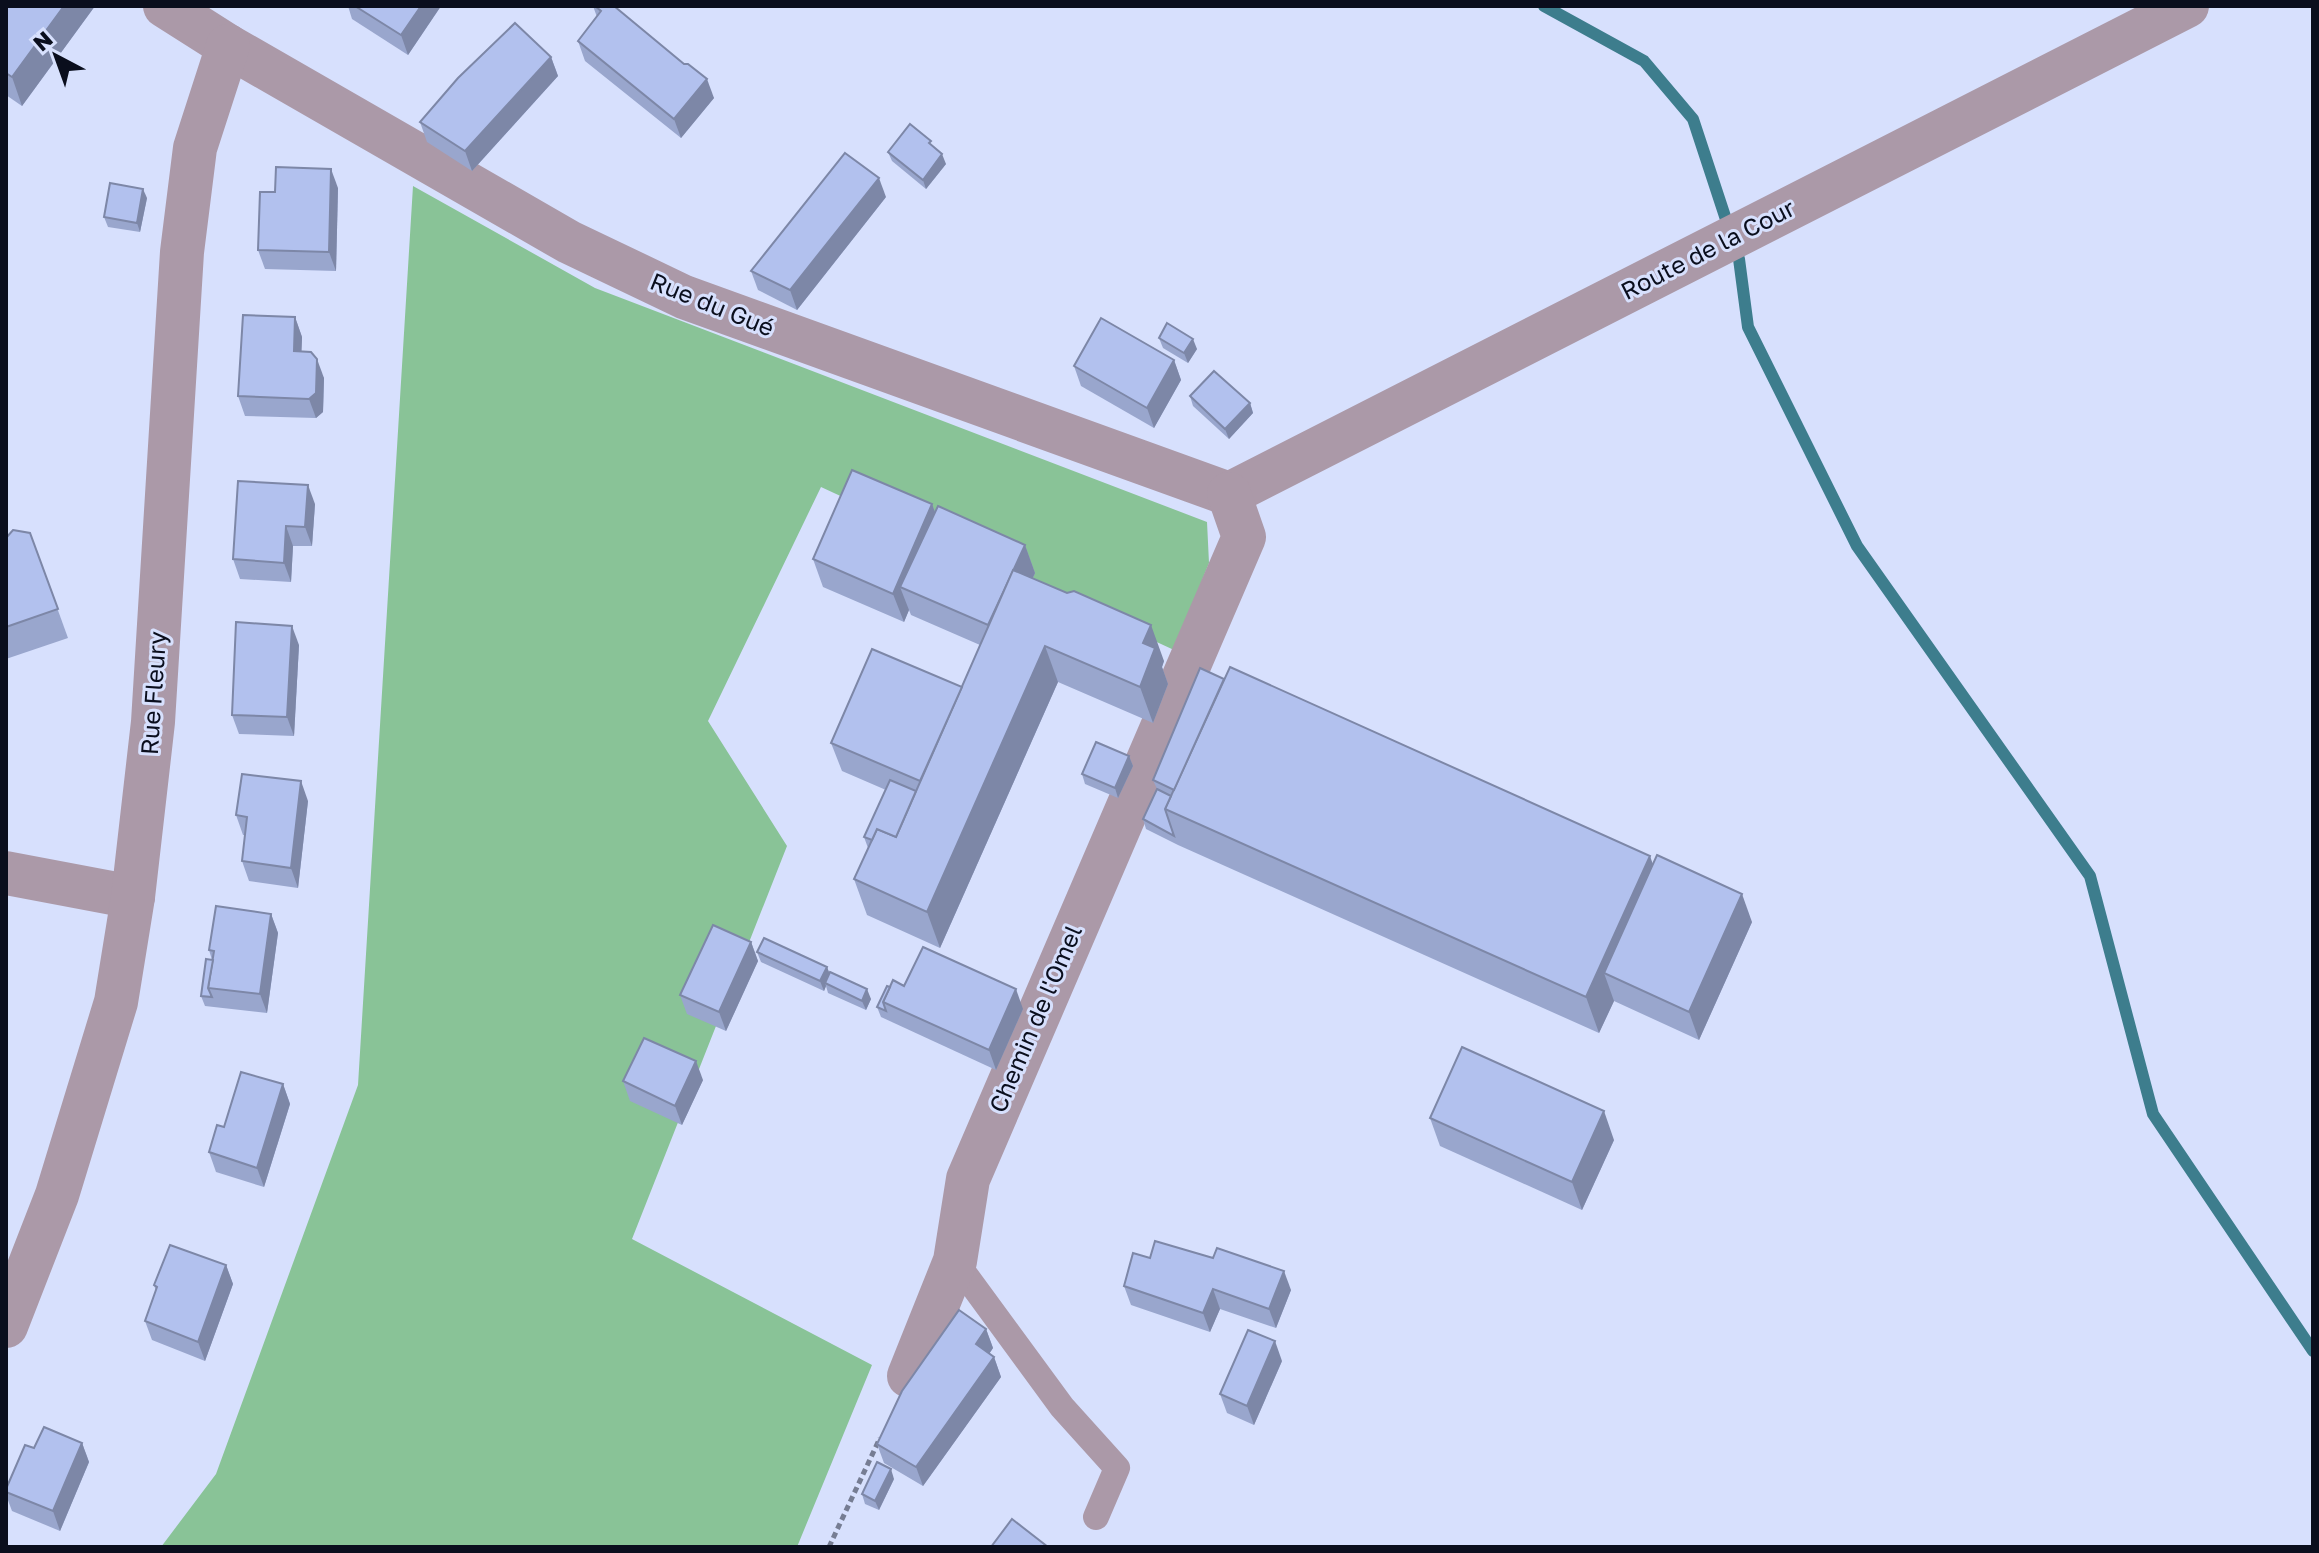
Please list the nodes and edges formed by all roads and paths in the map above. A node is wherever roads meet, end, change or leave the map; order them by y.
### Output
1 (165, 6) edge
2 (2187, 6) edge
3 (228, 46) junction
4 (1229, 494) junction
5 (6, 873) edge
6 (133, 897) junction
7 (955, 1261) junction
8 (6, 1326) edge
9 (909, 1376) joint
10 (1096, 1517) dead end
11 (829, 1547) edge

1 - 3 street, Rue du Gué
2 - 4 street, Route de la Cour
3 - 4 street, Rue du Gué
3 - 6 street, Rue Fleury
4 - 7 street, Chemin de l'Omel
5 - 6 street
6 - 8 street, Rue Fleury
7 - 9 street, Chemin de l'Omel
7 - 10 lane
9 - 11 path

